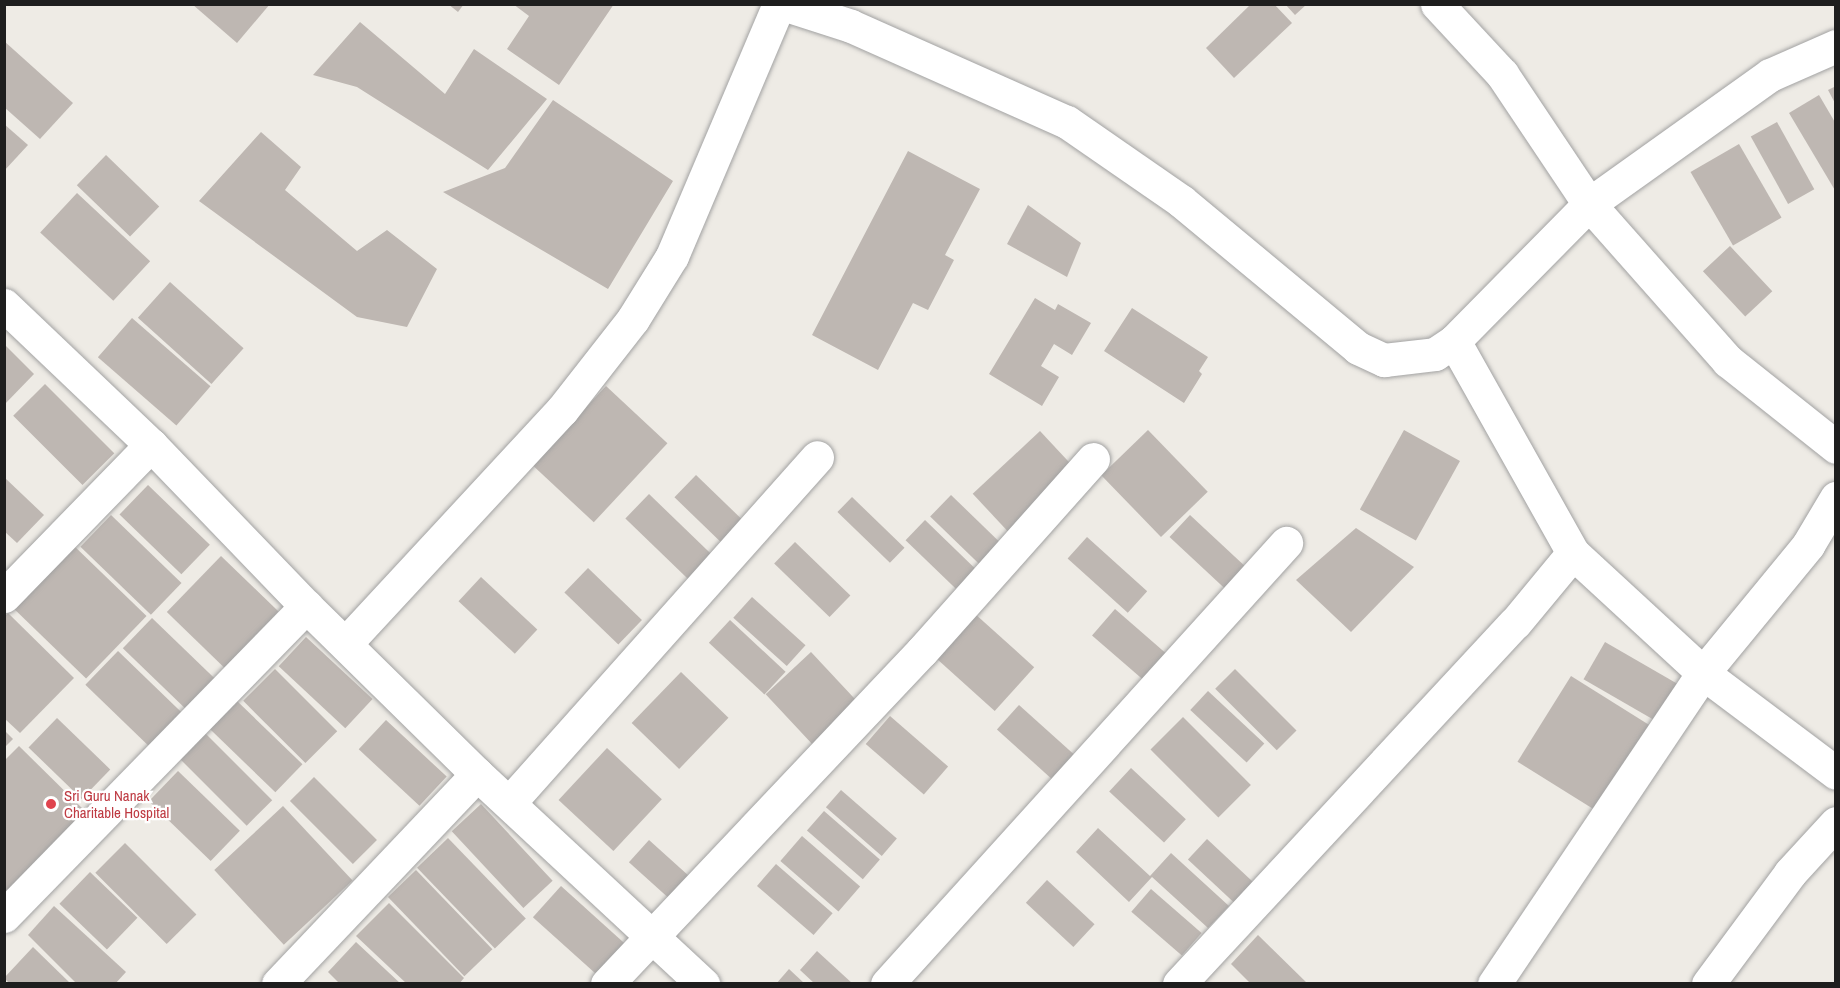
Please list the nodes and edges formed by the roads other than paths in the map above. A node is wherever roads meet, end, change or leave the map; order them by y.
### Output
1 (781, 4) edge
2 (1437, 4) edge
3 (1476, 4) edge
4 (1480, 46) junction
5 (1836, 46) edge
6 (1588, 204) junction
7 (4, 305) edge
8 (1454, 341) junction
9 (152, 445) junction
10 (1836, 447) edge
11 (817, 457) dead end
12 (1093, 459) dead end
13 (1836, 498) edge
14 (1286, 543) dead end
15 (1572, 553) junction
16 (4, 596) edge
17 (306, 606) junction
18 (346, 643) junction
19 (1703, 673) junction
20 (1836, 773) edge
21 (477, 774) junction
22 (509, 803) junction
23 (1836, 823) edge
24 (4, 916) edge
25 (653, 936) junction
26 (278, 984) edge
27 (607, 984) edge
28 (703, 984) edge
29 (887, 984) edge
30 (1179, 984) edge
31 (1494, 984) edge
32 (1708, 984) edge

1 - 8 street
1 - 18 street
2 - 4 street
3 - 4 street
4 - 6 street
5 - 6 street
6 - 8 street
6 - 10 street
7 - 9 street
8 - 15 street
9 - 16 street
9 - 17 street
11 - 22 street
12 - 25 street
13 - 19 street
14 - 29 street
15 - 19 street
15 - 30 street
17 - 18 street
17 - 24 street
18 - 21 street
19 - 20 street
19 - 31 street
21 - 22 street
21 - 26 street
22 - 25 street
23 - 32 street
25 - 27 street
25 - 28 street

